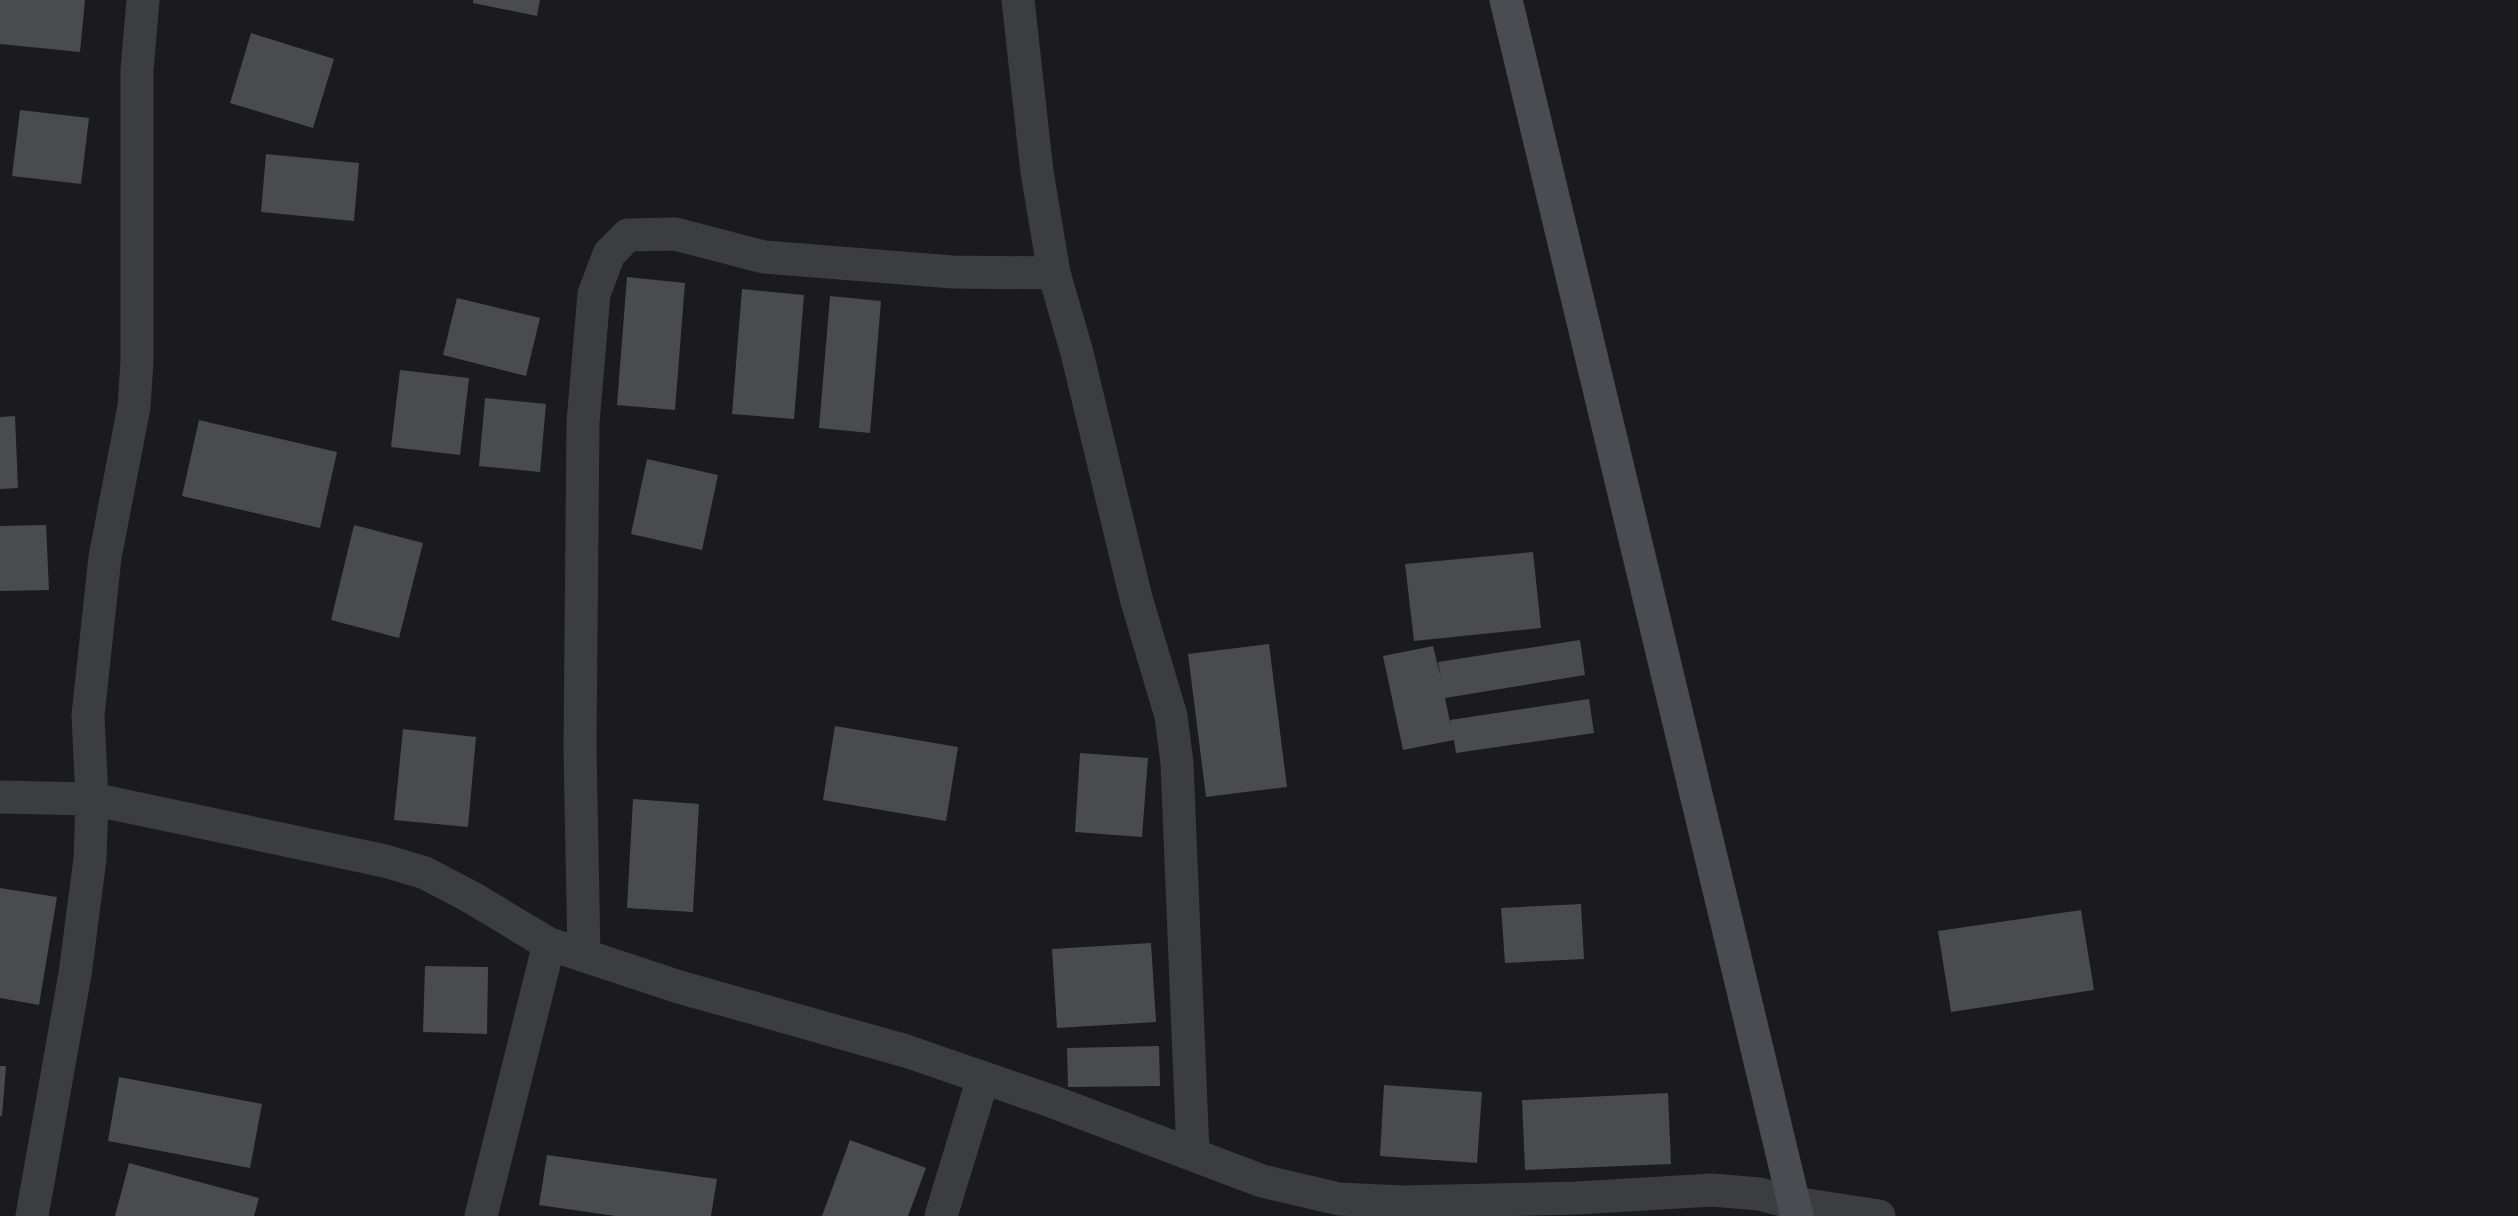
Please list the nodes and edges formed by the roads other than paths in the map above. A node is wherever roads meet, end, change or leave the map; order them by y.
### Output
1 (143, 0) edge
2 (1018, 0) edge
3 (1506, 0) edge
4 (1054, 273) junction
5 (0, 797) edge
6 (92, 799) junction
7 (549, 944) junction
8 (584, 956) junction
9 (983, 1078) junction
10 (1193, 1154) junction
11 (1796, 1210) edge
12 (32, 1216) edge
13 (481, 1216) edge
14 (941, 1216) edge
15 (1878, 1216) edge

1 - 6 street
2 - 4 street
3 - 11 street
4 - 8 street
4 - 10 street
5 - 6 street
6 - 7 street
6 - 12 street
7 - 8 street
7 - 13 street
8 - 9 street
9 - 10 street
9 - 14 street
10 - 11 street
11 - 15 street

